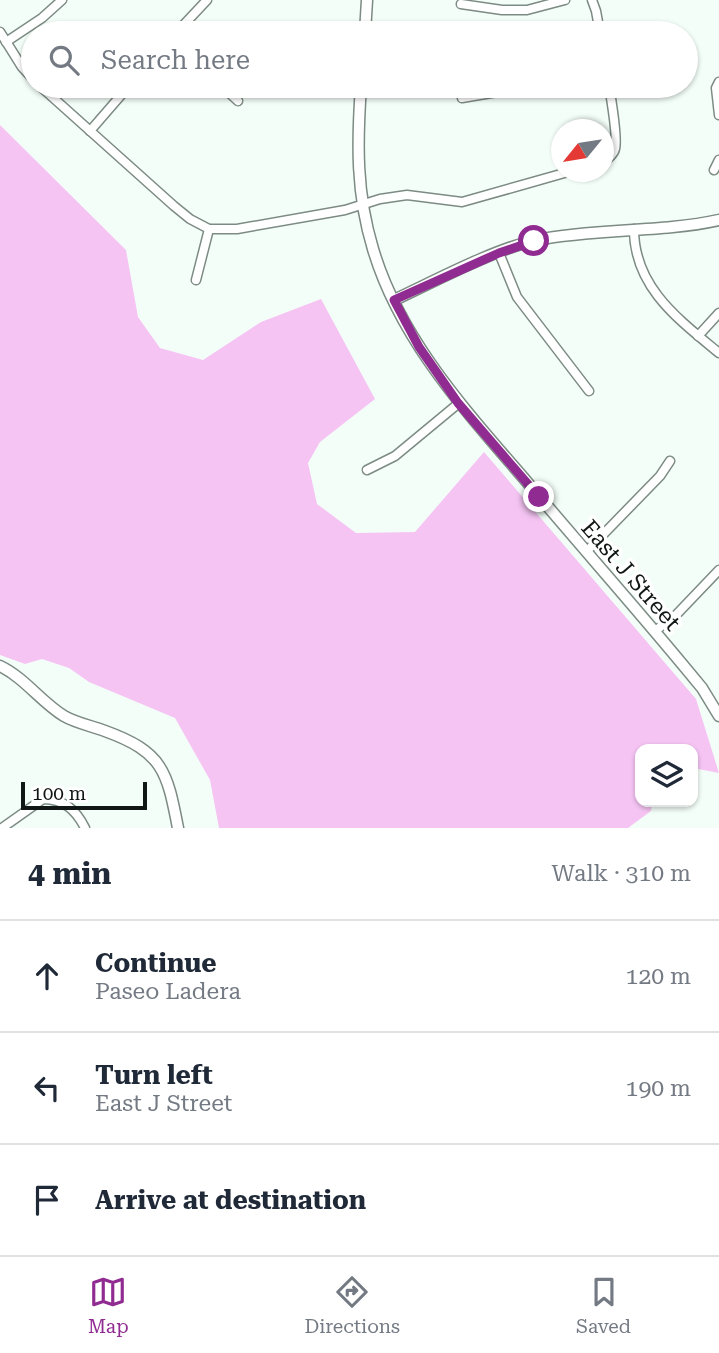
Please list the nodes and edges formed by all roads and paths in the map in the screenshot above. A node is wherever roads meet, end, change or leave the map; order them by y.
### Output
1 (62, 0) edge
2 (206, 0) edge
3 (367, 0) edge
4 (565, 0) edge
5 (592, 0) edge
6 (461, 4) dead end
7 (38, 21) edge
8 (187, 21) edge
9 (366, 21) edge
10 (598, 21) edge
11 (0, 32) edge
12 (21, 32) edge
13 (6, 42) junction
14 (21, 63) edge
15 (719, 82) edge
16 (53, 98) edge
17 (119, 98) edge
18 (235, 98) edge
19 (360, 98) edge
20 (610, 98) edge
21 (238, 101) dead end
22 (719, 115) edge
23 (612, 119) edge
24 (90, 131) junction
25 (719, 160) edge
26 (714, 170) dead end
27 (551, 177) edge
28 (363, 205) junction
29 (719, 220) edge
30 (209, 229) junction
31 (634, 229) junction
32 (499, 253) junction
33 (196, 280) dead end
34 (394, 300) junction
35 (719, 313) edge
36 (698, 335) junction
37 (719, 353) edge
38 (589, 391) dead end
39 (458, 403) junction
40 (670, 461) dead end
41 (367, 470) dead end
42 (586, 552) junction
43 (719, 570) edge
44 (655, 631) junction
45 (0, 666) edge
46 (719, 716) edge
47 (2, 828) edge
48 (85, 828) edge
49 (178, 828) edge

1 - 7 street
2 - 8 street
3 - 9 street
4 - 6 street
5 - 10 street
11 - 13 street
12 - 13 street
13 - 14 street
15 - 22 street
16 - 24 street
17 - 24 street
18 - 21 street
19 - 28 street, East J Street
20 - 23 street
24 - 30 street
25 - 26 street
27 - 28 street
28 - 30 street
28 - 34 street, East J Street
29 - 31 street
30 - 33 street
31 - 32 street
31 - 36 street
32 - 34 street
32 - 38 street
34 - 39 street, East J Street
35 - 36 street
36 - 37 street
39 - 41 street
39 - 42 street, East J Street
40 - 42 street
42 - 44 street, East J Street
43 - 44 street
44 - 46 street, East J Street
45 - 49 street
47 - 48 street

